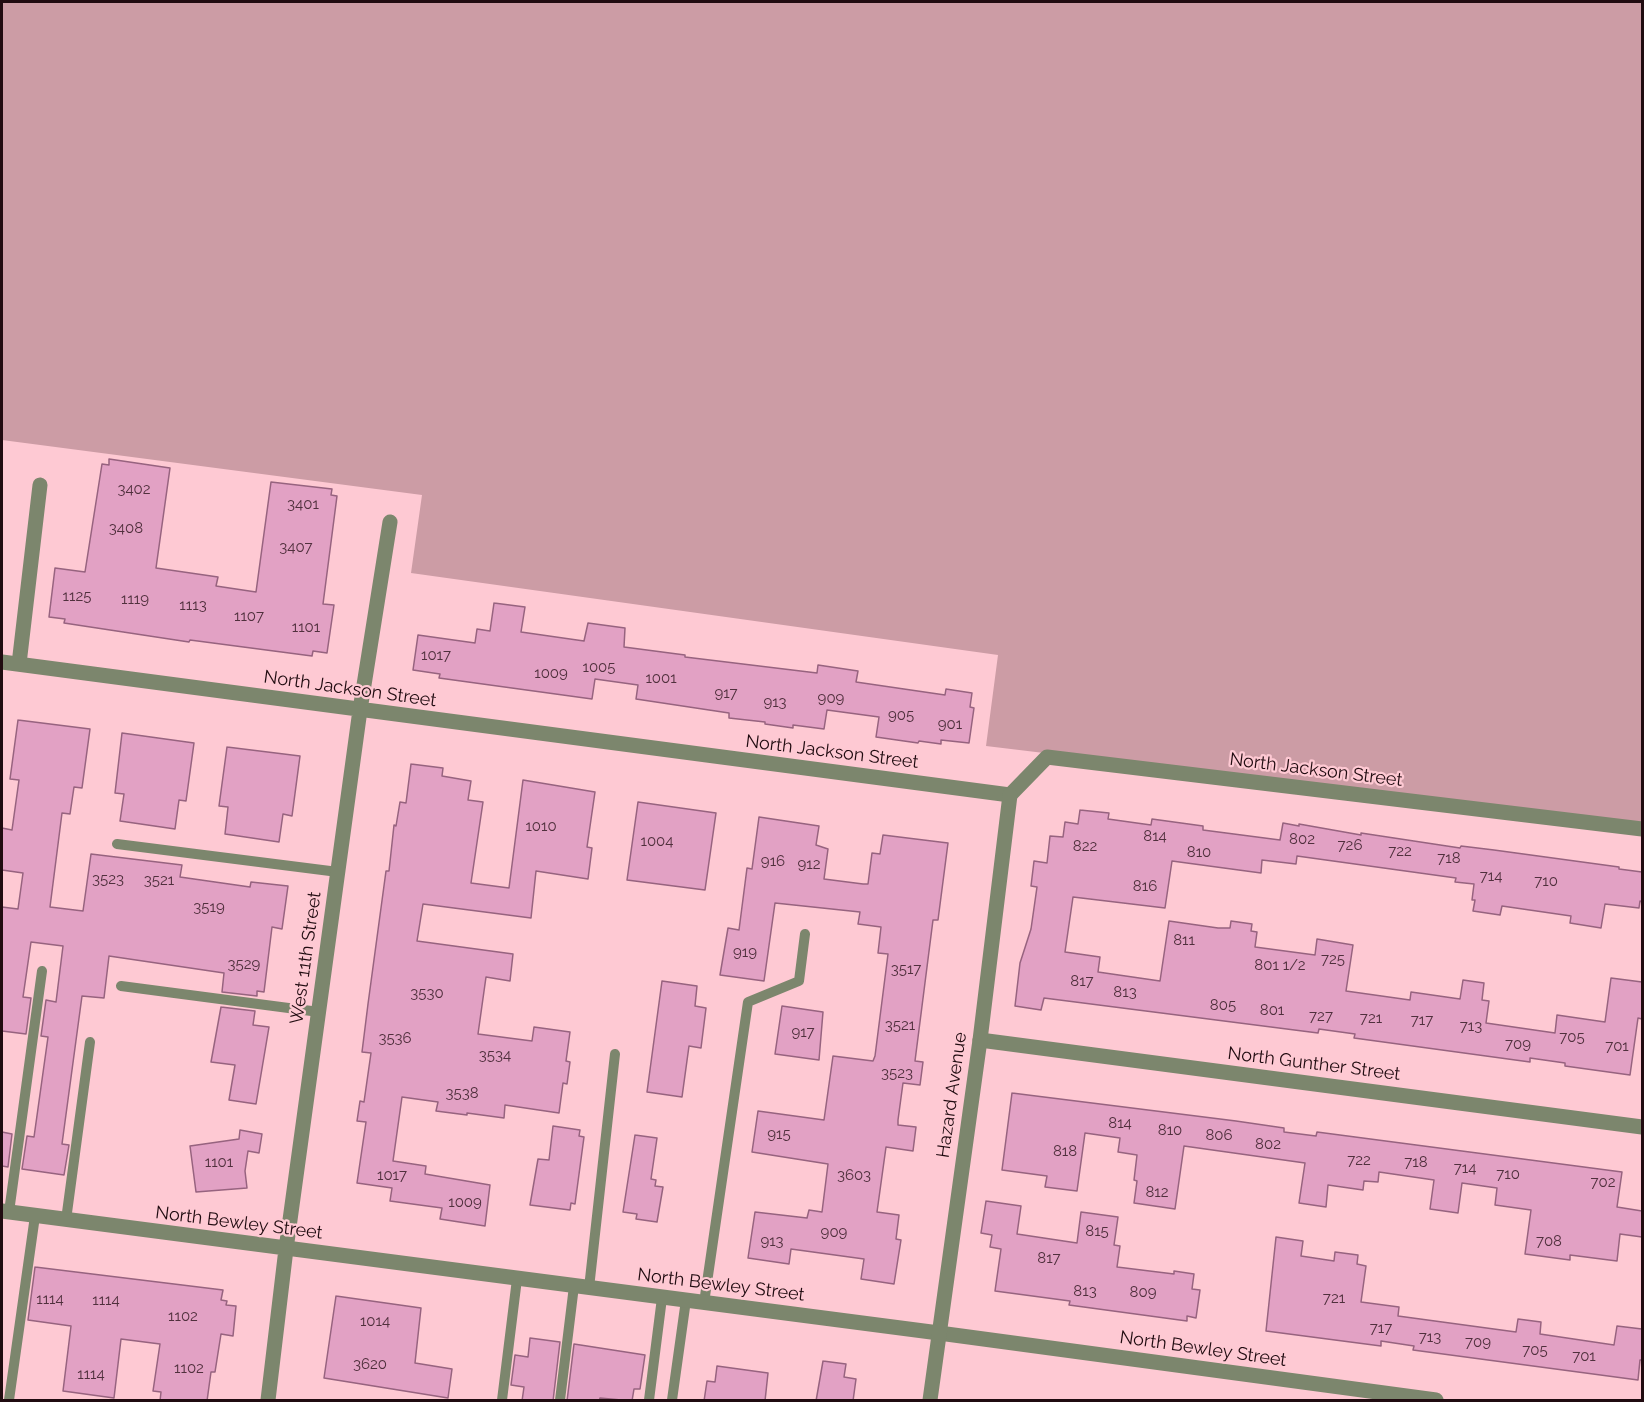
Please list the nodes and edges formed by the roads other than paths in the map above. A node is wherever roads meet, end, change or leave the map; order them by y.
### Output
1 (40, 485) dead end
2 (390, 522) dead end
3 (2, 662) edge
4 (19, 664) junction
5 (360, 710) junction
6 (1010, 795) junction
7 (1642, 829) edge
8 (117, 844) dead end
9 (338, 872) junction
10 (805, 934) dead end
11 (42, 971) dead end
12 (121, 986) dead end
13 (319, 1012) junction
14 (980, 1040) junction
15 (90, 1042) dead end
16 (615, 1054) dead end
17 (1642, 1127) edge
18 (5, 1212) edge
19 (35, 1216) junction
20 (66, 1220) junction
21 (286, 1249) junction
22 (517, 1279) junction
23 (574, 1286) junction
24 (589, 1288) junction
25 (662, 1298) junction
26 (686, 1300) junction
27 (704, 1303) junction
28 (939, 1333) junction
29 (9, 1401) edge
30 (268, 1401) edge
31 (502, 1401) edge
32 (560, 1401) edge
33 (649, 1401) edge
34 (672, 1401) edge
35 (930, 1401) edge
36 (1436, 1401) edge

1 - 4 street
2 - 5 street, West 11th Street
3 - 4 street, North Jackson Street
4 - 5 street, North Jackson Street
5 - 6 street, North Jackson Street
5 - 9 street, West 11th Street
6 - 7 street, North Jackson Street
6 - 14 street, Hazard Avenue
8 - 9 lane
9 - 13 street, West 11th Street
10 - 27 lane
11 - 18 lane
12 - 13 lane
13 - 21 street, West 11th Street
14 - 17 street, North Gunther Street
14 - 28 street, Hazard Avenue
15 - 20 lane
16 - 24 lane
18 - 19 street, North Bewley Street
19 - 20 street, North Bewley Street
19 - 29 lane
20 - 21 street, North Bewley Street
21 - 22 street, North Bewley Street
21 - 30 street, West 11th Street
22 - 23 street, North Bewley Street
22 - 31 lane
23 - 24 street, North Bewley Street
23 - 32 lane
24 - 25 street, North Bewley Street
25 - 26 street, North Bewley Street
25 - 33 lane
26 - 27 street, North Bewley Street
26 - 34 lane
27 - 28 street, North Bewley Street
28 - 35 street, Hazard Avenue
28 - 36 street, North Bewley Street

